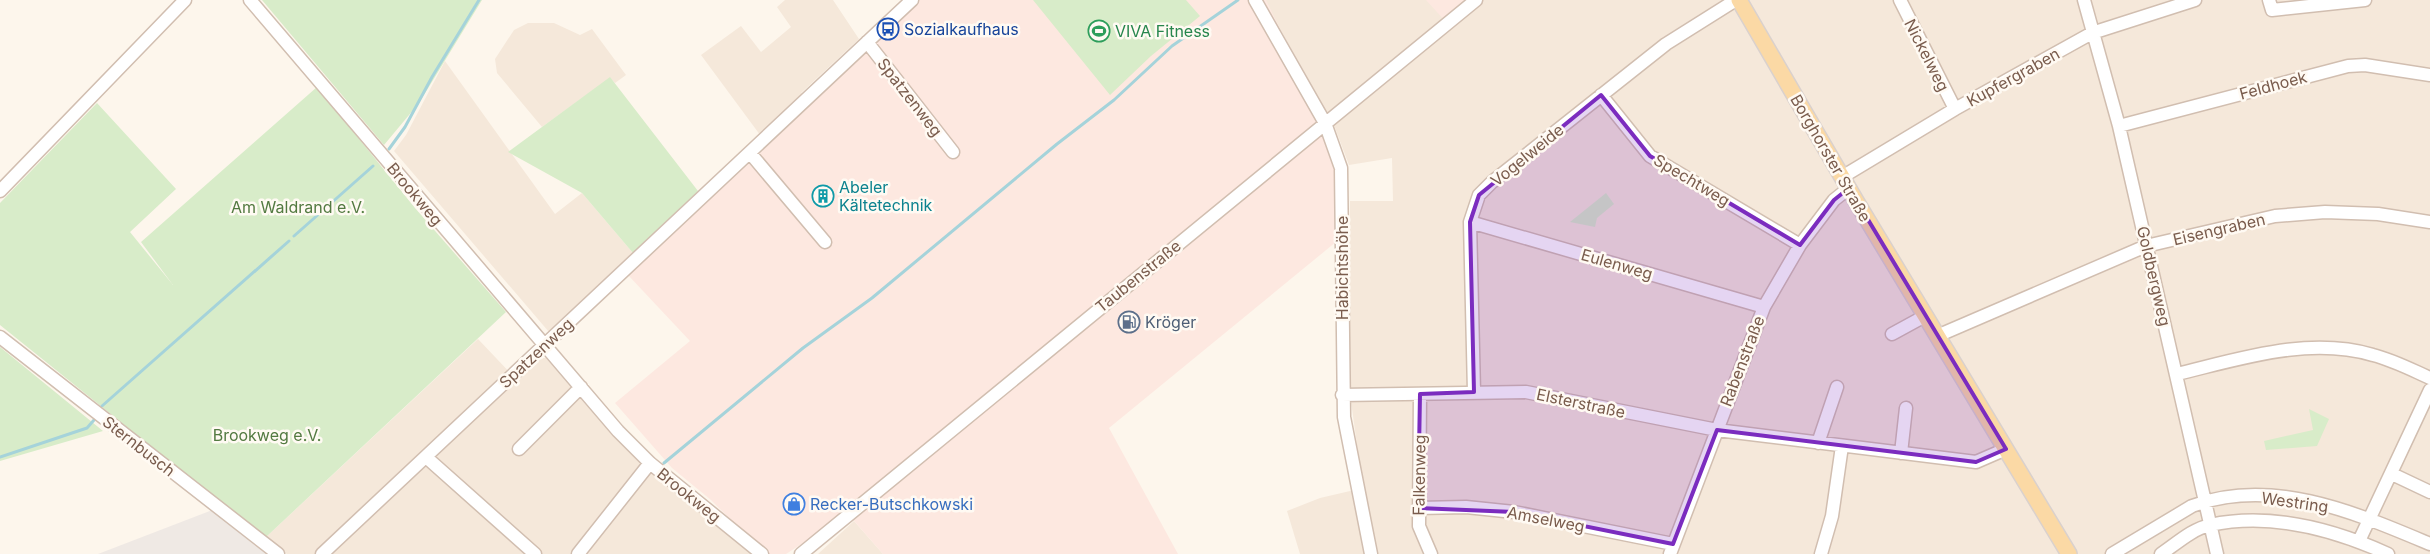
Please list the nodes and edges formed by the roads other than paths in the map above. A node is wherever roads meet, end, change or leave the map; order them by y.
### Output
1 (186, 0) edge
2 (250, 0) edge
3 (912, 0) edge
4 (1255, 0) edge
5 (1476, 0) edge
6 (1738, 0) edge
7 (1900, 0) edge
8 (2084, 0) edge
9 (2195, 0) edge
10 (2365, 0) edge
11 (2270, 5) edge
12 (2092, 33) junction
13 (867, 42) junction
14 (2430, 75) edge
15 (1601, 95) junction
16 (1955, 109) junction
17 (1325, 122) junction
18 (2119, 126) junction
19 (953, 152) dead end
20 (750, 153) junction
21 (1845, 182) junction
22 (0, 191) edge
23 (1470, 222) junction
24 (2430, 222) edge
25 (825, 242) dead end
26 (1800, 245) junction
27 (2146, 246) junction
28 (1764, 306) junction
29 (1925, 316) junction
30 (1892, 334) dead end
31 (1937, 336) junction
32 (0, 337) edge
33 (544, 345) junction
34 (2177, 374) junction
35 (2430, 378) edge
36 (580, 387) junction
37 (1837, 387) dead end
38 (2430, 390) edge
39 (1474, 392) junction
40 (1420, 394) junction
41 (1342, 395) junction
42 (1906, 408) dead end
43 (1717, 430) junction
44 (1818, 443) junction
45 (1842, 446) junction
46 (518, 449) dead end
47 (2006, 449) junction
48 (1901, 453) junction
49 (426, 457) junction
50 (650, 463) junction
51 (2392, 474) junction
52 (2430, 492) edge
53 (2205, 502) junction
54 (1418, 508) junction
55 (2370, 519) junction
56 (2210, 526) junction
57 (2359, 541) junction
58 (2430, 544) edge
59 (1672, 549) edge
60 (278, 554) edge
61 (322, 554) edge
62 (536, 554) edge
63 (578, 554) edge
64 (762, 554) edge
65 (801, 554) edge
66 (1371, 554) edge
67 (1431, 554) edge
68 (1820, 554) edge
69 (2070, 554) edge
70 (2112, 554) edge
71 (2161, 554) edge
72 (2217, 554) edge
73 (2388, 554) edge

1 - 22 street
2 - 33 street, Brookweg
3 - 13 street, Spatzenweg
4 - 17 street, Habichtshöhe
5 - 17 street, Taubenstraße
6 - 15 street, Vogelweide
6 - 21 main road, Borghorster Straße
7 - 16 street, Nickelweg
8 - 12 street, Goldbergweg
9 - 12 street, Kupfergraben
10 - 11 street
12 - 16 street, Kupfergraben
12 - 18 street, Goldbergweg
13 - 19 street, Spatzenweg
13 - 20 street, Spatzenweg
14 - 18 street, Feldhoek
15 - 23 street, Vogelweide
15 - 26 street, Spechtweg
16 - 21 street, Kupfergraben
17 - 41 street, Habichtshöhe
17 - 65 street, Taubenstraße
18 - 27 street, Goldbergweg
20 - 25 street
20 - 33 street, Spatzenweg
21 - 26 street, Rabenstraße
21 - 29 main road, Borghorster Straße
23 - 28 street, Eulenweg
23 - 39 street, Vogelweide
24 - 27 street, Eisengraben
26 - 28 street, Rabenstraße
27 - 31 street, Eisengraben
27 - 34 street, Goldbergweg
28 - 43 street, Rabenstraße
29 - 30 street
29 - 31 main road, Borghorster Straße
31 - 47 main road, Borghorster Straße
32 - 60 street, Sternbusch
33 - 36 street, Brookweg
33 - 49 street, Spatzenweg
34 - 35 street
34 - 53 street, Goldbergweg
36 - 46 street
36 - 50 street, Brookweg
37 - 44 street
38 - 51 street
39 - 40 street, Elsterstraße
39 - 43 street, Elsterstraße
40 - 41 street, Elsterstraße
40 - 54 street, Falkenweg
41 - 66 street, Habichtshöhe
42 - 48 street
43 - 44 street, Elsterstraße
43 - 59 street, Rabenstraße
44 - 45 street, Elsterstraße
45 - 48 street, Elsterstraße
45 - 68 street
47 - 48 street, Elsterstraße
47 - 69 main road, Borghorster Straße
49 - 61 street, Spatzenweg
49 - 62 street
50 - 63 street
50 - 64 street, Brookweg
51 - 52 street
51 - 55 street
53 - 55 street, Westring
53 - 56 street, Goldbergweg
53 - 70 street, Westring
54 - 59 street, Amselweg
54 - 67 street, Falkenweg
55 - 57 street
55 - 58 street, Westring
56 - 57 street, Westring
56 - 71 street, Westring
56 - 72 street, Goldbergweg
57 - 73 street, Westring

